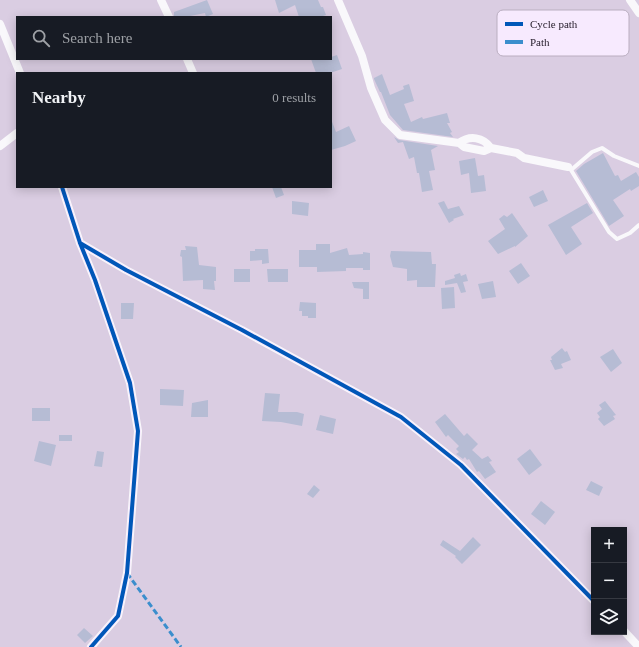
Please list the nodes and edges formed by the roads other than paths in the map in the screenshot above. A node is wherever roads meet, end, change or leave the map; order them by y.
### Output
1 (161, 0) edge
2 (338, 0) edge
3 (630, 0) edge
4 (639, 13) edge
5 (169, 16) edge
6 (0, 24) edge
7 (187, 60) edge
8 (20, 72) edge
9 (193, 72) edge
10 (16, 134) edge
11 (0, 146) edge
12 (639, 166) edge
13 (570, 168) junction
14 (62, 188) edge
15 (639, 225) edge
16 (80, 242) junction
17 (592, 599) edge
18 (627, 634) edge
19 (91, 647) edge
20 (639, 647) edge

1 - 5 street
2 - 13 street
3 - 4 street
6 - 8 street
7 - 9 street
10 - 11 street
12 - 13 lane
13 - 15 lane
14 - 16 street
16 - 17 street
16 - 19 street
18 - 20 street

